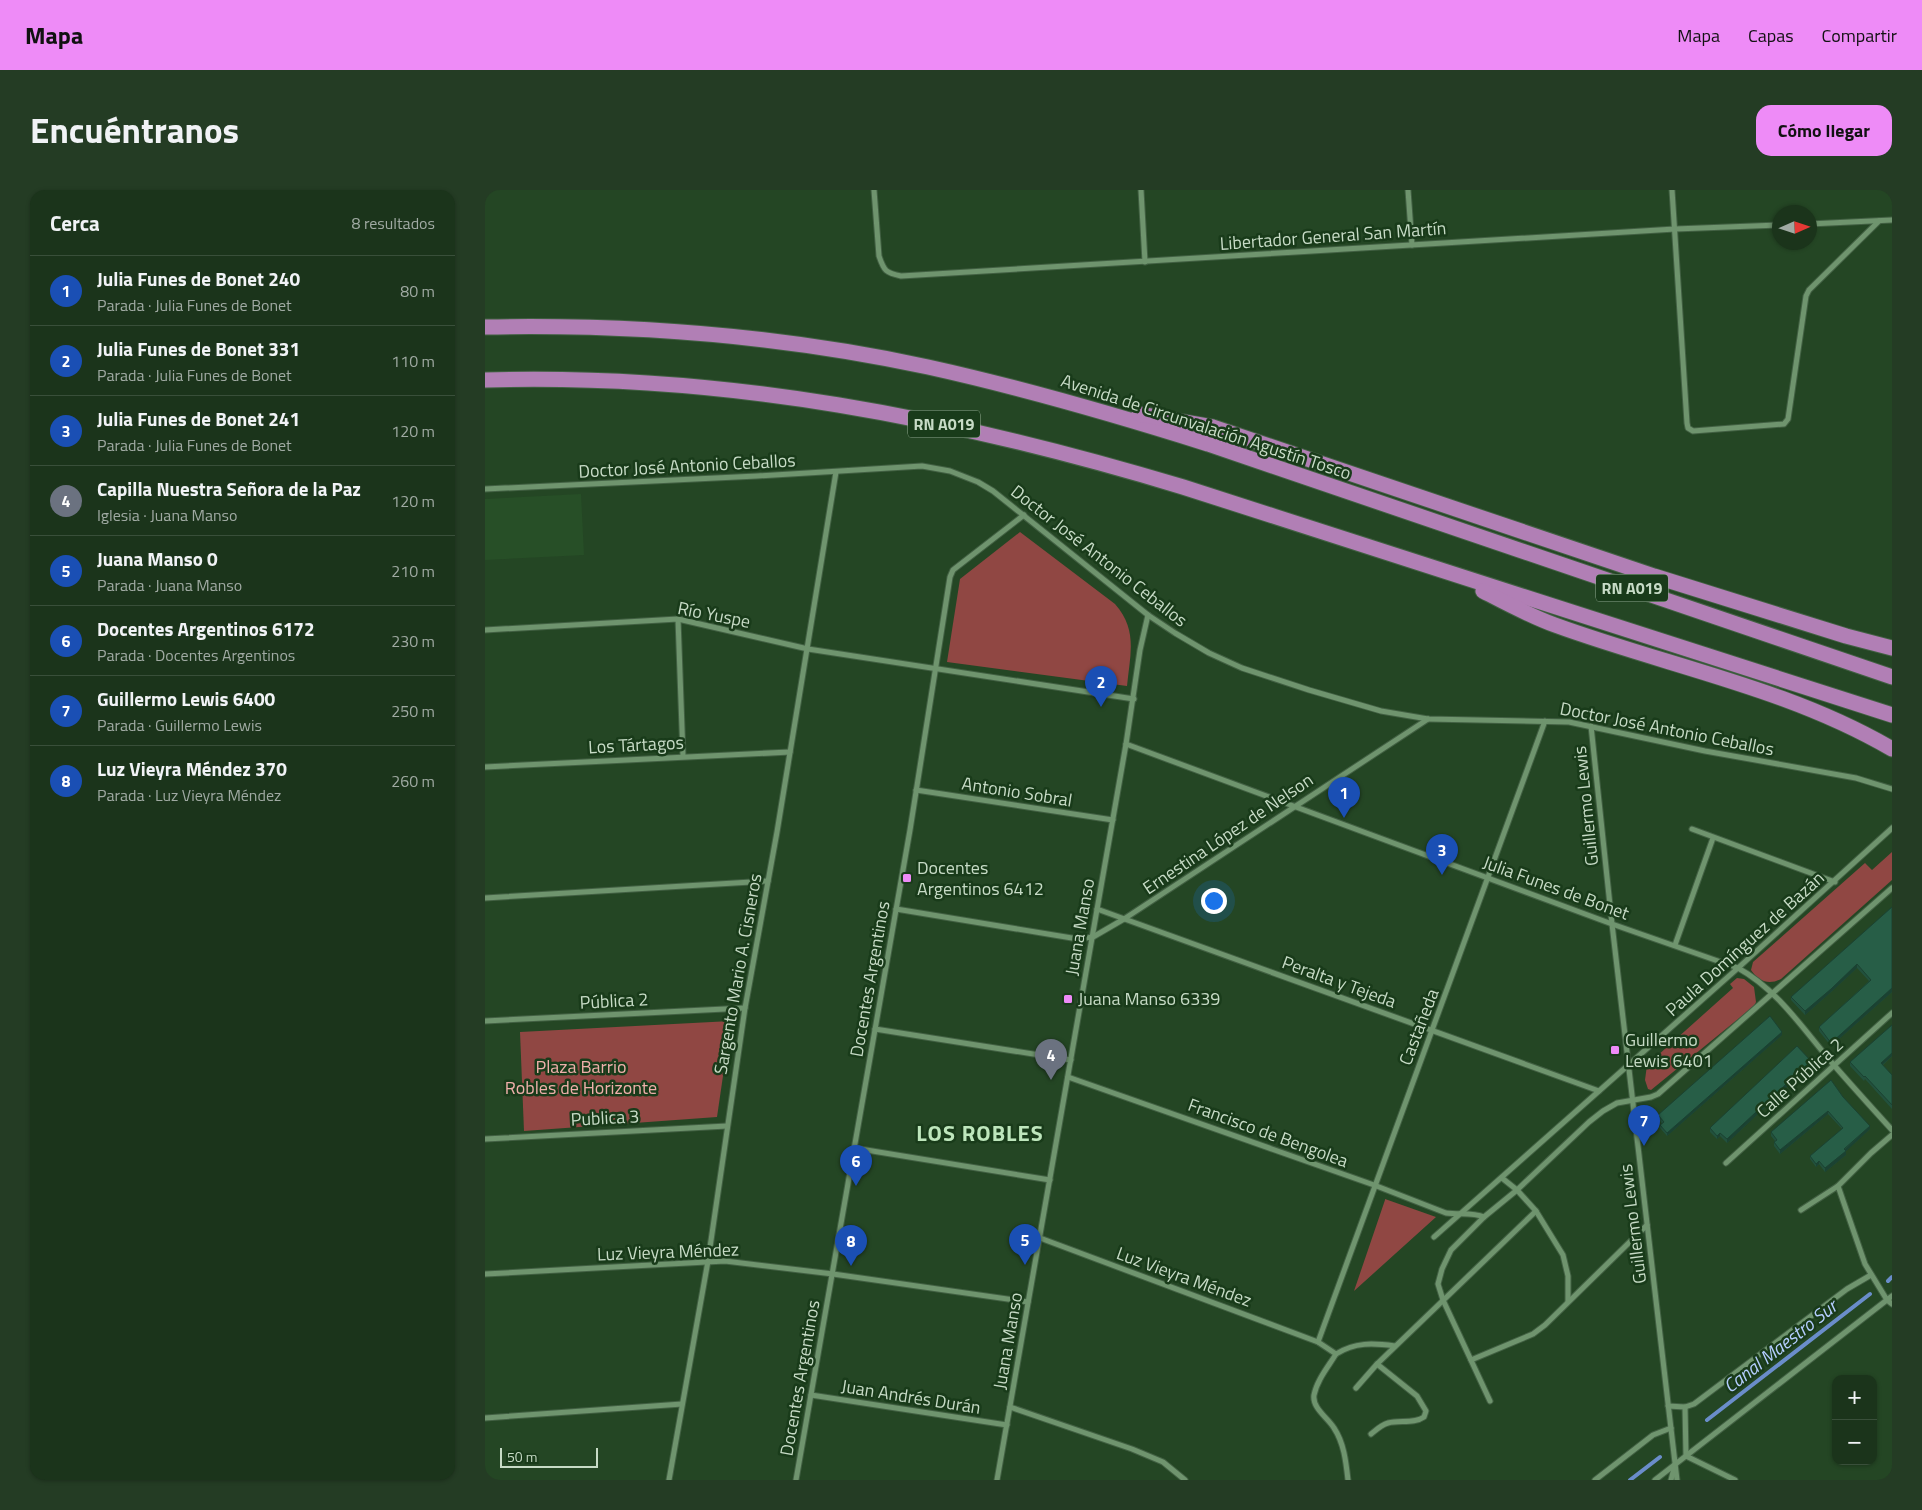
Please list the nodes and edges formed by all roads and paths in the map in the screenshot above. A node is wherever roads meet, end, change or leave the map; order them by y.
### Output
1 (875, 190) edge
2 (1141, 190) edge
3 (1408, 190) edge
4 (1672, 190) edge
5 (1892, 220) edge
6 (1879, 221) junction
7 (1817, 224) edge
8 (1772, 225) edge
9 (1675, 229) junction
10 (1412, 245) junction
11 (1145, 262) junction
12 (485, 327) edge
13 (485, 380) edge
14 (1071, 403) junction
15 (836, 472) junction
16 (485, 489) edge
17 (1024, 515) junction
18 (1432, 567) junction
19 (1148, 615) junction
20 (678, 620) junction
21 (485, 630) edge
22 (1892, 648) edge
23 (808, 650) junction
24 (935, 668) junction
25 (1892, 677) edge
26 (1134, 699) junction
27 (1892, 715) edge
28 (1428, 719) junction
29 (1545, 721) junction
30 (1591, 726) junction
31 (1126, 744) junction
32 (1892, 749) edge
33 (789, 752) junction
34 (683, 756) junction
35 (485, 767) edge
36 (1892, 789) edge
37 (916, 790) junction
38 (1293, 807) junction
39 (1113, 820) junction
40 (1892, 828) edge
41 (1692, 829) dead end
42 (1713, 838) junction
43 (1489, 878) junction
44 (768, 882) junction
45 (1835, 882) junction
46 (1892, 888) edge
47 (485, 898) edge
48 (896, 909) junction
49 (1097, 909) junction
50 (1124, 919) junction
51 (1612, 924) junction
52 (1093, 938) junction
53 (1675, 945) junction
54 (1738, 968) junction
55 (1773, 992) junction
56 (745, 1008) junction
57 (1892, 1013) edge
58 (485, 1021) edge
59 (875, 1029) junction
60 (1432, 1031) junction
61 (1071, 1060) junction
62 (1628, 1065) junction
63 (1834, 1065) junction
64 (1068, 1077) junction
65 (1599, 1091) junction
66 (1632, 1099) junction
67 (727, 1126) junction
68 (1892, 1130) edge
69 (1892, 1135) edge
70 (485, 1139) edge
71 (855, 1148) junction
72 (1726, 1163) dead end
73 (1502, 1178) junction
74 (1050, 1180) junction
75 (1374, 1185) junction
76 (1838, 1186) junction
77 (1517, 1190) junction
78 (1801, 1210) dead end
79 (1536, 1211) junction
80 (1458, 1215) junction
81 (1484, 1218) junction
82 (1647, 1225) junction
83 (1434, 1237) dead end
84 (1040, 1238) junction
85 (707, 1261) junction
86 (485, 1274) edge
87 (833, 1274) junction
88 (1871, 1275) junction
89 (1892, 1296) edge
90 (1443, 1300) junction
91 (1887, 1300) junction
92 (1568, 1301) junction
93 (1029, 1302) junction
94 (1892, 1304) edge
95 (1319, 1342) junction
96 (1395, 1346) junction
97 (1336, 1354) junction
98 (1471, 1360) junction
99 (1377, 1364) junction
100 (1356, 1388) dead end
101 (811, 1396) junction
102 (1490, 1401) dead end
103 (682, 1404) junction
104 (1668, 1406) junction
105 (1010, 1407) junction
106 (1685, 1407) junction
107 (485, 1418) edge
108 (1007, 1425) junction
109 (1671, 1428) junction
110 (1371, 1434) dead end
111 (1686, 1456) junction
112 (1675, 1465) junction
113 (669, 1480) edge
114 (796, 1480) edge
115 (997, 1480) edge
116 (1185, 1480) edge
117 (1348, 1480) edge
118 (1595, 1480) edge
119 (1655, 1480) edge
120 (1671, 1480) edge
121 (1677, 1480) edge
122 (1735, 1480) edge

1 - 11 street, Libertador General San Martín
2 - 11 street
3 - 10 street
4 - 9 street
5 - 6 street
6 - 7 street
6 - 9 street
8 - 9 street, Libertador General San Martín
9 - 10 street, Libertador General San Martín
10 - 11 street, Libertador General San Martín
12 - 14 highway, Avenida de Circunvalación Agustín Tosco / RN A019
13 - 18 highway, RN A019
14 - 22 highway
14 - 25 highway, Avenida de Circunvalación Agustín Tosco / RN A019
15 - 16 street, Doctor José Antonio Ceballos
15 - 17 street, Doctor José Antonio Ceballos
15 - 23 street, Sargento Mario A. Cisneros
17 - 19 street, Doctor José Antonio Ceballos
17 - 24 street, Docentes Argentinos
18 - 27 highway, RN A019
18 - 32 highway
19 - 26 street, Juana Manso
19 - 28 street, Doctor José Antonio Ceballos
20 - 21 street, Río Yuspe
20 - 23 street, Río Yuspe
20 - 34 street
23 - 24 street, Río Yuspe
23 - 33 street, Sargento Mario A. Cisneros
24 - 26 street
24 - 37 street, Docentes Argentinos
26 - 31 street, Juana Manso
28 - 29 street, Doctor José Antonio Ceballos
28 - 38 street, Ernestina López de Nelson
29 - 30 street, Doctor José Antonio Ceballos
29 - 43 street, Castañeda
30 - 36 street, Doctor José Antonio Ceballos
30 - 51 street, Guillermo Lewis
31 - 38 street, Julia Funes de Bonet
31 - 39 street, Juana Manso
33 - 34 street, Los Tártagos
33 - 44 street, Sargento Mario A. Cisneros
34 - 35 street, Los Tártagos
37 - 39 street, Antonio Sobral
37 - 48 street, Docentes Argentinos
38 - 43 street, Julia Funes de Bonet
38 - 50 street, Ernestina López de Nelson
39 - 49 street, Juana Manso
40 - 45 street, Paula Domínguez de Bazán
41 - 42 street
42 - 45 street
42 - 53 street
43 - 51 street, Julia Funes de Bonet
43 - 60 street, Castañeda
44 - 47 street
44 - 56 street, Sargento Mario A. Cisneros
45 - 54 street, Paula Domínguez de Bazán
46 - 55 street
48 - 52 street
48 - 59 street, Docentes Argentinos
49 - 50 street, Peralta y Tejeda
49 - 52 street, Juana Manso
50 - 52 street, Ernestina López de Nelson
50 - 60 street, Peralta y Tejeda
51 - 53 street, Julia Funes de Bonet
51 - 62 street, Guillermo Lewis
52 - 61 street, Juana Manso
53 - 54 street, Julia Funes de Bonet
54 - 55 street, Julia Funes de Bonet
54 - 62 street, Paula Domínguez de Bazán
55 - 63 street, Julia Funes de Bonet
55 - 66 street
56 - 58 street, Pública 2
56 - 67 street, Sargento Mario A. Cisneros
57 - 63 street, Calle Pública 2
59 - 61 street
59 - 71 street, Docentes Argentinos
60 - 65 street, Peralta y Tejeda
60 - 75 street, Castañeda
61 - 64 street, Juana Manso
62 - 65 street, Paula Domínguez de Bazán
62 - 66 street, Guillermo Lewis
63 - 68 street, Julia Funes de Bonet
63 - 72 street, Calle Pública 2
64 - 74 street, Juana Manso
64 - 75 street, Francisco de Bengolea
65 - 73 street, Paula Domínguez de Bazán
66 - 77 street
66 - 82 street, Guillermo Lewis
67 - 70 street, Publica 3
67 - 85 street, Sargento Mario A. Cisneros
69 - 76 street
71 - 74 street
71 - 87 street, Docentes Argentinos
73 - 77 street
73 - 80 street, Paula Domínguez de Bazán
74 - 84 street, Juana Manso
75 - 80 street, Francisco de Bengolea
75 - 95 street, Castañeda
76 - 78 street
76 - 88 street
77 - 79 street
77 - 81 street
79 - 90 street
79 - 92 street
80 - 81 street, Francisco de Bengolea
80 - 83 street, Paula Domínguez de Bazán
81 - 90 street
82 - 92 street
82 - 104 street, Guillermo Lewis
84 - 93 street, Juana Manso
84 - 95 street, Luz Vieyra Méndez
85 - 86 street, Luz Vieyra Méndez
85 - 87 street, Luz Vieyra Méndez
85 - 103 street, Sargento Mario A. Cisneros
87 - 93 street, Luz Vieyra Méndez
87 - 101 street, Docentes Argentinos
88 - 91 street
88 - 106 street
89 - 91 street
90 - 96 street
90 - 98 street
91 - 94 street
91 - 111 street
92 - 98 street
93 - 105 street, Juana Manso
95 - 97 street, Luz Vieyra Méndez
96 - 97 street
96 - 99 street
97 - 117 street
98 - 102 street
99 - 100 street
99 - 110 street
101 - 108 street, Juan Andrés Durán
101 - 114 street, Docentes Argentinos
103 - 107 street
103 - 113 street, Sargento Mario A. Cisneros
104 - 106 street
104 - 109 street, Guillermo Lewis
105 - 108 street, Juana Manso
105 - 116 street
106 - 111 street
108 - 115 street, Juana Manso
109 - 112 street, Guillermo Lewis
109 - 118 street
111 - 112 street
111 - 122 street
112 - 119 street
112 - 120 street
112 - 121 street, Guillermo Lewis

